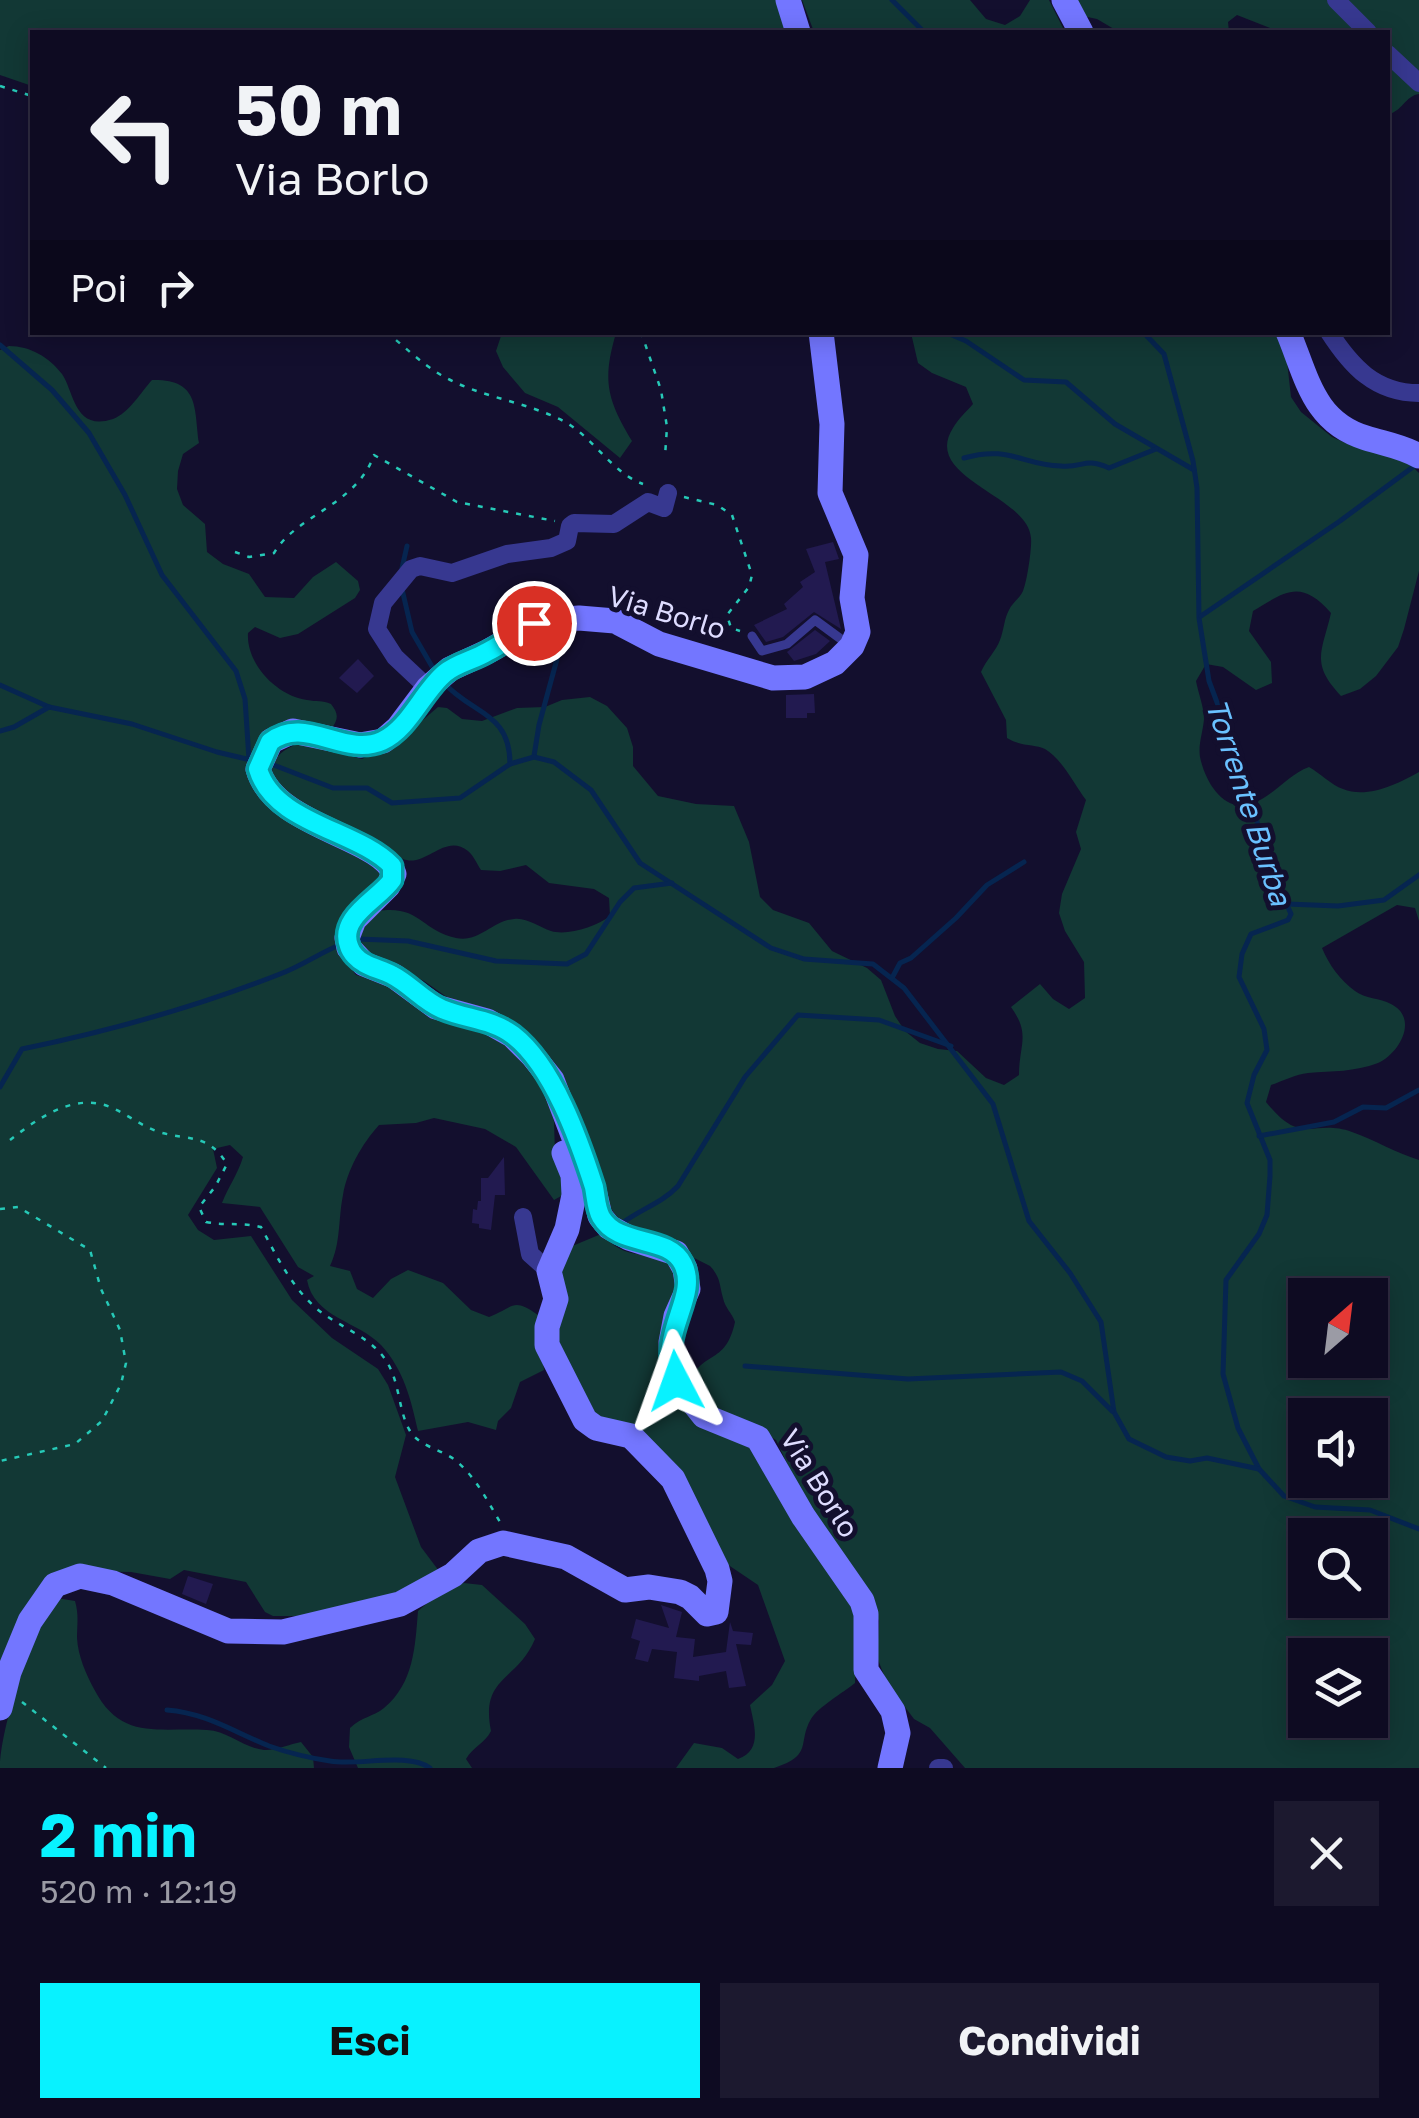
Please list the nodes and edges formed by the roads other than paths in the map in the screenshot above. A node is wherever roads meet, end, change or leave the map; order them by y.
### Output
1 (788, 0) edge
2 (1064, 0) edge
3 (1336, 0) edge
4 (797, 30) edge
5 (1080, 30) edge
6 (1366, 30) edge
7 (1390, 56) edge
8 (1419, 83) edge
9 (820, 335) edge
10 (1289, 335) edge
11 (1331, 335) edge
12 (1419, 393) edge
13 (1419, 456) edge
14 (668, 493) road end
15 (752, 636) road end
16 (852, 646) junction
17 (428, 688) junction
18 (564, 1112) junction
19 (522, 1217) dead end
20 (549, 1271) junction
21 (2, 1698) edge
22 (890, 1768) edge

1 - 4 main road
2 - 5 main road
3 - 6 street
7 - 8 street
9 - 16 main road
10 - 13 main road
11 - 12 street
14 - 17 street
15 - 16 lane
16 - 17 main road, Via Borlo
17 - 18 main road, Via Borlo
18 - 20 main road
18 - 22 main road, Via Borlo
19 - 20 street
20 - 21 main road

